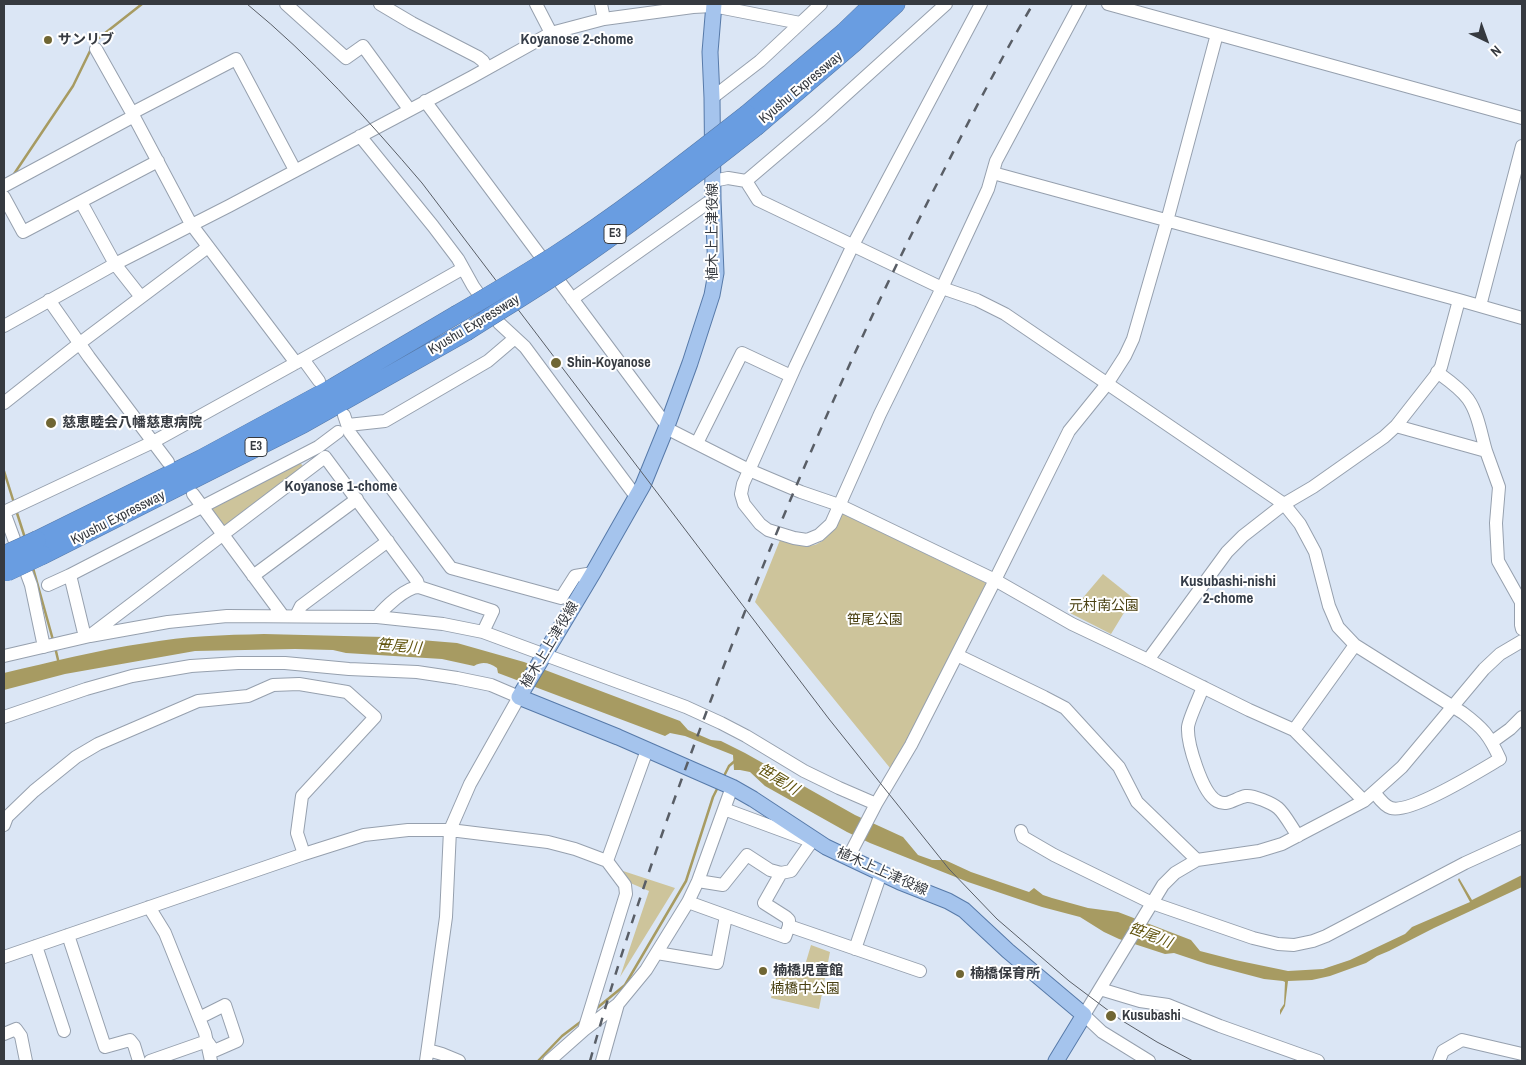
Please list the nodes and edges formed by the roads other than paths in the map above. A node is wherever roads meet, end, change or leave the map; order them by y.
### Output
1 (286, 4) edge
2 (380, 4) edge
3 (536, 4) edge
4 (600, 4) edge
5 (873, 4) edge
6 (896, 4) edge
7 (946, 4) edge
8 (981, 4) edge
9 (1080, 4) edge
10 (1108, 4) edge
11 (713, 5) edge
12 (816, 6) edge
13 (604, 19) junction
14 (800, 23) junction
15 (551, 33) junction
16 (1217, 34) junction
17 (96, 49) dead end
18 (488, 68) junction
19 (712, 98) junction
20 (425, 101) junction
21 (409, 109) junction
22 (133, 115) junction
23 (1522, 118) edge
24 (752, 120) junction
25 (360, 136) junction
26 (1522, 146) edge
27 (158, 162) junction
28 (295, 170) junction
29 (993, 173) junction
30 (713, 181) junction
31 (746, 181) junction
32 (4, 186) edge
33 (4, 197) edge
34 (713, 199) junction
35 (81, 202) junction
36 (1166, 220) junction
37 (191, 224) junction
38 (853, 245) junction
39 (208, 247) junction
40 (115, 264) junction
41 (462, 269) junction
42 (942, 288) junction
43 (141, 297) junction
44 (572, 299) junction
45 (49, 300) junction
46 (1459, 300) junction
47 (1480, 306) junction
48 (1522, 318) edge
49 (4, 326) edge
50 (515, 338) junction
51 (80, 343) junction
52 (300, 361) junction
53 (1438, 372) junction
54 (791, 376) junction
55 (319, 381) dead end
56 (1107, 384) junction
57 (4, 403) edge
58 (343, 424) junction
59 (1396, 426) junction
60 (667, 427) junction
61 (153, 442) junction
62 (697, 443) junction
63 (1486, 451) junction
64 (322, 452) junction
65 (168, 462) dead end
66 (749, 470) junction
67 (192, 494) dead end
68 (637, 498) junction
69 (357, 499) junction
70 (1284, 504) junction
71 (839, 505) junction
72 (201, 506) junction
73 (6, 511) edge
74 (222, 536) junction
75 (388, 541) junction
76 (40, 548) junction
77 (5, 567) edge
78 (593, 573) junction
79 (70, 576) junction
80 (253, 576) junction
81 (995, 580) junction
82 (48, 585) dead end
83 (419, 587) junction
84 (290, 616) junction
85 (376, 617) junction
86 (1522, 629) edge
87 (483, 632) junction
88 (88, 637) junction
89 (1522, 641) edge
90 (52, 645) junction
91 (1355, 645) junction
92 (957, 655) junction
93 (4, 656) edge
94 (543, 657) junction
95 (1148, 660) junction
96 (352, 669) junction
97 (1203, 687) junction
98 (347, 692) junction
99 (521, 695) junction
100 (1453, 708) junction
101 (4, 717) edge
102 (1522, 718) edge
103 (1294, 730) junction
104 (1492, 742) junction
105 (648, 750) junction
106 (732, 787) junction
107 (1369, 797) junction
108 (875, 806) junction
109 (724, 809) junction
110 (4, 825) edge
111 (450, 830) junction
112 (1021, 831) dead end
113 (1298, 836) junction
114 (1522, 837) edge
115 (817, 843) junction
116 (304, 854) junction
117 (851, 854) junction
118 (1197, 860) junction
119 (607, 861) junction
120 (781, 873) junction
121 (881, 873) junction
122 (698, 881) junction
123 (688, 902) junction
124 (1150, 905) junction
125 (149, 907) junction
126 (726, 916) junction
127 (789, 926) junction
128 (68, 935) junction
129 (36, 946) junction
130 (855, 949) junction
131 (657, 953) junction
132 (4, 957) edge
133 (920, 971) dead end
134 (1102, 985) junction
135 (618, 1004) junction
136 (1084, 1015) junction
137 (199, 1018) junction
138 (584, 1030) junction
139 (64, 1031) dead end
140 (4, 1034) edge
141 (207, 1041) junction
142 (1522, 1054) edge
143 (427, 1056) edge
144 (26, 1061) edge
145 (139, 1061) edge
146 (150, 1061) edge
147 (211, 1061) edge
148 (459, 1061) edge
149 (549, 1061) edge
150 (602, 1061) edge
151 (1056, 1061) edge
152 (1149, 1061) edge
153 (1318, 1061) edge
154 (1439, 1061) edge

1 - 21 street
2 - 18 street
3 - 15 street
4 - 13 street
5 - 24 highway, Kyushu Expressway / E3
6 - 24 highway, Kyushu Expressway / E3
7 - 31 street
8 - 38 street
9 - 29 street
10 - 16 street
11 - 13 street
11 - 14 street
11 - 19 main road, 植木上上津役線
12 - 14 street
13 - 15 street
14 - 19 street
15 - 18 street
16 - 23 street
16 - 36 street
17 - 22 street
18 - 20 street
19 - 30 main road, 植木上上津役線
20 - 21 street
20 - 44 street
21 - 25 street
22 - 27 street
22 - 28 street
22 - 32 street
24 - 76 highway, Kyushu Expressway / E3, bridge
24 - 76 highway, Kyushu Expressway / E3, bridge
25 - 28 street
25 - 41 street
26 - 47 street
27 - 35 street
27 - 37 street
28 - 37 street
29 - 36 street
29 - 42 street
30 - 31 street
30 - 34 main road, 植木上上津役線
31 - 38 street
33 - 35 street
34 - 44 street
34 - 60 main road, 植木上上津役線
35 - 40 street
36 - 46 street
36 - 56 street
37 - 39 street
37 - 40 street
38 - 42 street
38 - 54 street
39 - 43 street
39 - 52 street
40 - 43 street
40 - 45 street
41 - 50 street
41 - 52 street
42 - 56 street
42 - 71 street
43 - 51 street
44 - 60 street
45 - 49 street
45 - 51 street
46 - 47 street
46 - 53 street
47 - 48 street
50 - 58 street
50 - 68 street
51 - 57 street
51 - 61 street
52 - 55 street
52 - 61 street
53 - 59 street
53 - 63 street
54 - 62 street
54 - 66 street
56 - 70 street
56 - 81 street
58 - 64 street
58 - 78 street
59 - 63 street
59 - 70 street
60 - 62 street
60 - 68 main road, 植木上上津役線
61 - 65 street
61 - 73 street
62 - 66 street
63 - 86 street
64 - 69 street
64 - 72 street
64 - 74 street
66 - 71 street
66 - 71 street
67 - 72 street
68 - 78 main road, 植木上上津役線
69 - 75 street
69 - 80 street
70 - 91 street
70 - 95 street
71 - 81 street
72 - 74 street
72 - 79 street
73 - 90 street
74 - 80 street
74 - 88 street
75 - 83 street
75 - 84 street
76 - 77 highway, Kyushu Expressway / E3, bridge
78 - 94 main road, 植木上上津役線
79 - 82 street
79 - 88 street
80 - 84 street
81 - 92 street
81 - 95 street
83 - 85 street
83 - 87 street
84 - 85 street
84 - 88 street
85 - 87 street
87 - 94 street
88 - 90 street
89 - 100 street
90 - 93 street
91 - 100 street
91 - 103 street
92 - 108 street
92 - 118 street
94 - 99 main road, 植木上上津役線
94 - 108 street
95 - 97 street
96 - 98 street
96 - 99 street
96 - 101 street
97 - 103 street
97 - 113 street
98 - 110 street
98 - 116 street
99 - 105 main road, 植木上上津役線
99 - 111 street
100 - 104 street
100 - 107 street
102 - 104 street
103 - 107 street
104 - 107 street
105 - 106 main road, 植木上上津役線
105 - 119 street
106 - 109 street
106 - 115 main road, 植木上上津役線
107 - 113 street
108 - 117 street
109 - 115 street
109 - 122 street
111 - 116 street
111 - 119 street
111 - 143 street
112 - 124 street
113 - 118 street
114 - 124 street
115 - 117 main road, 植木上上津役線
115 - 120 street
116 - 125 street
117 - 121 main road, 植木上上津役線
118 - 124 street
119 - 138 street
120 - 122 street
120 - 127 street
121 - 130 street
121 - 136 main road, 植木上上津役線
122 - 123 street
123 - 126 street
123 - 131 street
124 - 134 street
125 - 128 street
125 - 137 street
126 - 127 street
126 - 131 street
127 - 130 street
128 - 129 street
128 - 145 street
129 - 132 street
129 - 139 street
130 - 133 street
131 - 135 street
134 - 136 street
134 - 153 street
135 - 138 street
135 - 150 street
136 - 151 main road
136 - 152 street
137 - 141 street
137 - 141 street
138 - 149 street
140 - 144 street
141 - 146 street
141 - 147 street
142 - 154 street
143 - 148 street

